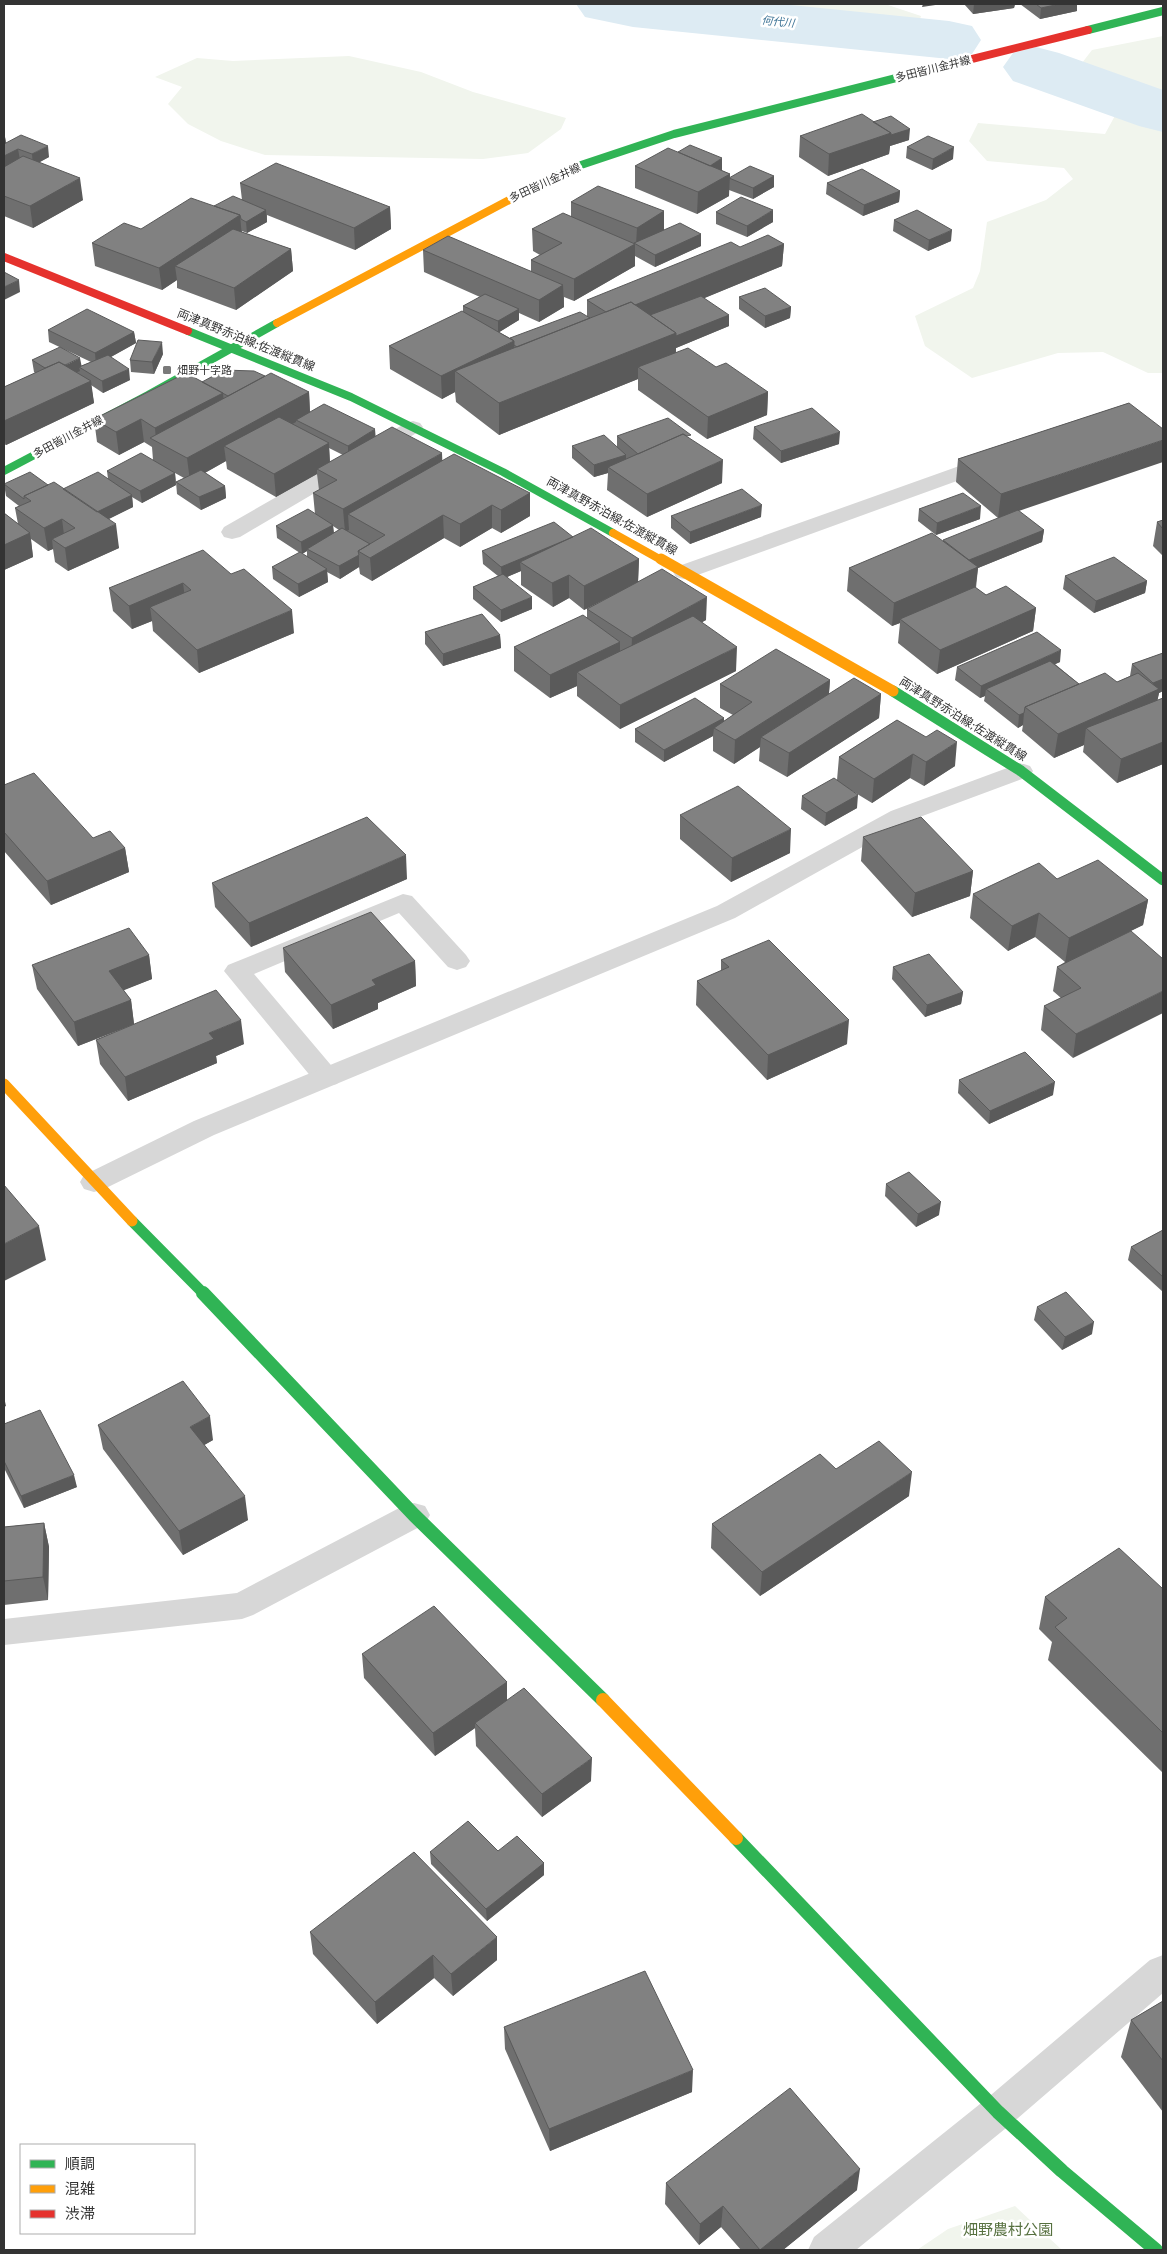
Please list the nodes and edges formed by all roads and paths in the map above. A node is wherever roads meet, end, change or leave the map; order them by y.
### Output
1 (1163, 11) edge
2 (4, 257) edge
3 (229, 349) junction
4 (413, 427) junction
5 (1012, 453) edge
6 (4, 471) edge
7 (232, 532) dead end
8 (684, 572) junction
9 (1021, 771) junction
10 (1163, 880) edge
11 (457, 961) dead end
12 (327, 1077) junction
13 (4, 1084) edge
14 (94, 1182) junction
15 (414, 1514) junction
16 (4, 1632) edge
17 (1163, 1971) edge
18 (998, 2112) junction
19 (827, 2250) edge
20 (1156, 2250) edge

1 - 3 main road, 多田皆川金井線
2 - 3 main road, 両津真野赤泊線;佐渡縦貫線
3 - 4 main road, 両津真野赤泊線;佐渡縦貫線
3 - 6 main road, 多田皆川金井線
4 - 7 street
4 - 8 main road, 両津真野赤泊線;佐渡縦貫線
5 - 8 street
8 - 9 main road, 両津真野赤泊線;佐渡縦貫線
9 - 10 main road, 両津真野赤泊線;佐渡縦貫線
9 - 12 street
11 - 12 street
12 - 14 street
13 - 14 main road
14 - 15 main road
15 - 16 street
15 - 18 main road
17 - 18 street
18 - 19 street
18 - 20 main road

